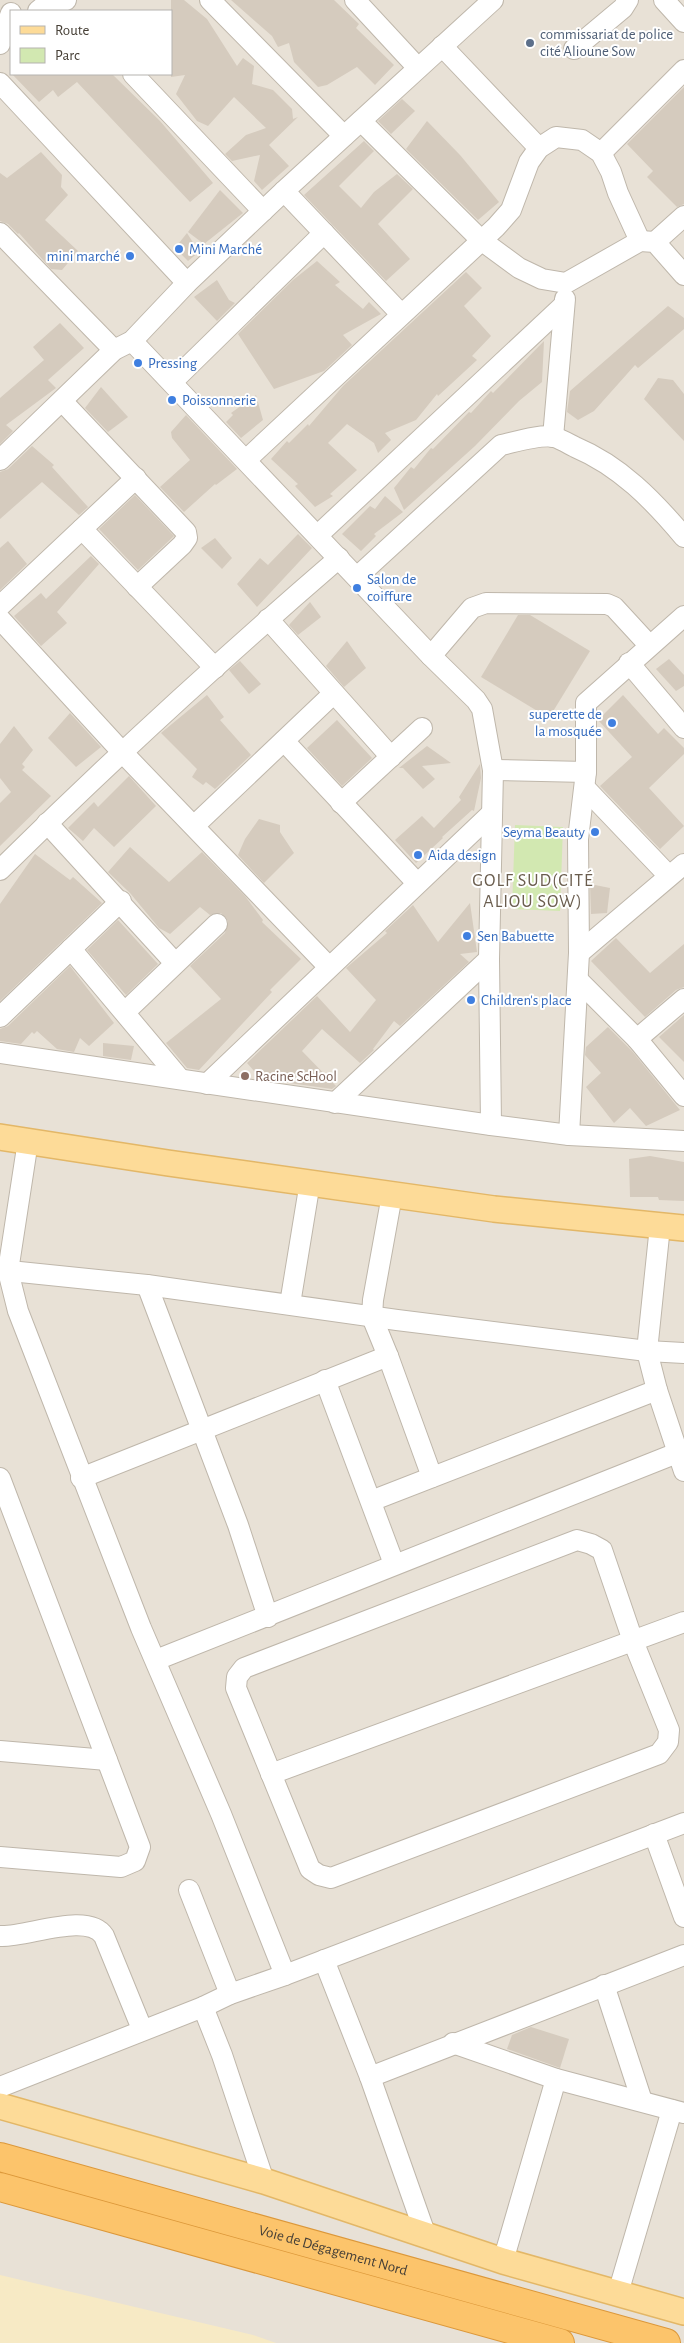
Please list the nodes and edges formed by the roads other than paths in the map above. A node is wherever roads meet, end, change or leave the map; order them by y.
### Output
1 (210, 0) edge
2 (355, 0) edge
3 (493, 0) edge
4 (628, 0) edge
5 (664, 0) edge
6 (68, 4) edge
7 (39, 10) edge
8 (10, 19) edge
9 (684, 22) edge
10 (4, 40) edge
11 (442, 46) junction
12 (574, 49) dead end
13 (418, 68) junction
14 (684, 70) edge
15 (134, 75) edge
16 (0, 83) edge
17 (361, 121) junction
18 (344, 136) junction
19 (539, 148) junction
20 (600, 153) junction
21 (284, 190) junction
22 (263, 211) junction
23 (684, 216) edge
24 (0, 233) edge
25 (324, 233) junction
26 (481, 240) junction
27 (648, 241) junction
28 (684, 275) edge
29 (187, 282) junction
30 (566, 283) junction
31 (564, 305) junction
32 (401, 314) junction
33 (132, 341) junction
34 (114, 350) junction
35 (172, 382) junction
36 (62, 401) junction
37 (553, 437) junction
38 (0, 460) edge
39 (246, 460) junction
40 (136, 478) junction
41 (82, 529) junction
42 (318, 535) junction
43 (684, 537) edge
44 (339, 558) junction
45 (357, 577) junction
46 (137, 587) junction
47 (0, 606) edge
48 (684, 616) edge
49 (0, 619) edge
50 (268, 619) junction
51 (649, 645) junction
52 (431, 656) junction
53 (629, 663) junction
54 (215, 668) junction
55 (334, 694) junction
56 (422, 728) dead end
57 (684, 728) edge
58 (284, 741) junction
59 (123, 753) junction
60 (391, 757) junction
61 (493, 770) junction
62 (585, 780) junction
63 (341, 803) junction
64 (491, 814) junction
65 (47, 823) junction
66 (195, 825) junction
67 (0, 870) edge
68 (677, 870) edge
69 (416, 883) junction
70 (121, 901) junction
71 (217, 924) dead end
72 (71, 949) junction
73 (579, 953) junction
74 (489, 959) junction
75 (175, 963) junction
76 (329, 967) junction
77 (578, 980) junction
78 (684, 999) edge
79 (126, 1012) junction
80 (0, 1017) edge
81 (637, 1039) junction
82 (0, 1053) edge
83 (180, 1078) junction
84 (207, 1084) junction
85 (684, 1096) edge
86 (335, 1103) junction
87 (491, 1126) junction
88 (569, 1135) junction
89 (0, 1137) edge
90 (684, 1140) edge
91 (28, 1141) junction
92 (310, 1182) junction
93 (392, 1195) junction
94 (672, 1227) edge
95 (4, 1271) edge
96 (147, 1285) junction
97 (290, 1304) junction
98 (372, 1317) junction
99 (647, 1351) junction
100 (684, 1353) edge
101 (388, 1356) junction
102 (325, 1380) junction
103 (657, 1390) junction
104 (202, 1430) junction
105 (680, 1462) edge
106 (432, 1477) junction
107 (0, 1478) edge
108 (81, 1478) junction
109 (4, 1499) edge
110 (371, 1501) junction
111 (394, 1564) junction
112 (268, 1617) junction
113 (684, 1622) edge
114 (634, 1641) junction
115 (156, 1660) junction
116 (0, 1750) edge
117 (107, 1760) junction
118 (271, 1774) junction
119 (684, 1823) edge
120 (654, 1834) junction
121 (0, 1857) edge
122 (189, 1890) dead end
123 (684, 1917) edge
124 (2, 1937) edge
125 (684, 1955) edge
126 (324, 1960) junction
127 (285, 1975) junction
128 (604, 1985) junction
129 (230, 1994) junction
130 (203, 2007) junction
131 (142, 2030) junction
132 (453, 2044) junction
133 (370, 2077) junction
134 (556, 2080) junction
135 (0, 2087) edge
136 (642, 2101) junction
137 (0, 2106) edge
138 (678, 2112) edge
139 (0, 2157) edge
140 (264, 2181) junction
141 (0, 2187) edge
142 (426, 2236) junction
143 (503, 2261) junction
144 (618, 2293) junction
145 (684, 2312) edge
146 (560, 2343) edge
147 (666, 2343) edge

1 - 18 street
2 - 13 street
3 - 11 street
4 - 12 street
5 - 9 street
6 - 7 street
8 - 10 street
11 - 13 street
11 - 19 street
13 - 17 street
14 - 20 street
15 - 22 street
16 - 29 street
17 - 18 street
17 - 26 street
18 - 21 street
19 - 20 street
19 - 26 street
20 - 27 street
21 - 22 street
21 - 25 street
22 - 29 street
23 - 27 street
24 - 34 street
25 - 32 street
25 - 35 street
26 - 30 street
26 - 32 street
27 - 28 street
27 - 30 street
29 - 33 street
30 - 31 street
31 - 37 street
31 - 42 street
32 - 39 street
33 - 34 street
33 - 35 street
34 - 36 street
35 - 39 street
36 - 38 street
36 - 40 street
37 - 43 street
37 - 45 street
39 - 42 street
40 - 41 street
40 - 46 street
41 - 46 street
41 - 47 street
42 - 44 street
44 - 45 street
44 - 50 street
45 - 52 street
46 - 54 street
48 - 51 street
49 - 59 street
50 - 54 street
50 - 55 street
51 - 52 street
51 - 53 street
52 - 61 street
53 - 57 street
53 - 62 street
54 - 59 street
55 - 58 street
55 - 60 street
56 - 60 street
58 - 63 street
58 - 66 street
59 - 65 street
59 - 66 street
60 - 63 street
61 - 62 street
61 - 64 street
62 - 68 street
62 - 73 street
63 - 69 street
64 - 69 street
64 - 74 street
65 - 67 street
65 - 70 street
66 - 76 street
68 - 73 street
69 - 76 street
70 - 72 street
70 - 75 street
71 - 75 street
72 - 79 street
72 - 80 street
73 - 77 street
74 - 86 street
74 - 87 street
75 - 79 street
76 - 84 street
77 - 81 street
77 - 88 street
78 - 81 street
79 - 83 street
81 - 85 street
82 - 83 street
83 - 84 street
84 - 86 street
86 - 87 street
87 - 88 street
88 - 90 street
89 - 91 main road
91 - 92 main road
91 - 95 street
92 - 93 main road
92 - 97 street
93 - 94 main road
93 - 98 street
94 - 99 street
95 - 96 street
95 - 108 street
96 - 97 street
96 - 104 street
97 - 98 street
98 - 99 street
98 - 101 street
99 - 100 street
99 - 103 street
101 - 102 street
101 - 106 street
102 - 104 street
102 - 110 street
103 - 105 street
103 - 106 street
104 - 108 street
104 - 112 street
105 - 111 street
106 - 110 street
107 - 109 street
108 - 115 street
109 - 117 street
110 - 111 street
111 - 112 street
112 - 115 street
113 - 114 street
114 - 118 street
114 - 118 street
114 - 118 street
115 - 127 street
116 - 117 street
117 - 121 street
119 - 120 street
120 - 123 street
120 - 126 street
122 - 129 street
124 - 131 street
125 - 128 street
126 - 127 street
126 - 133 street
127 - 129 street
128 - 132 street
128 - 136 street
129 - 130 street
130 - 131 street
130 - 140 street
131 - 135 street
132 - 133 street
132 - 134 street
133 - 142 street
134 - 136 street
134 - 143 street
136 - 138 street
137 - 140 main road
138 - 144 street
139 - 147 highway, Voie de Dégagement Nord
140 - 142 main road
141 - 146 highway, Voie de Dégagement Nord
142 - 143 main road
143 - 144 main road
144 - 145 main road

